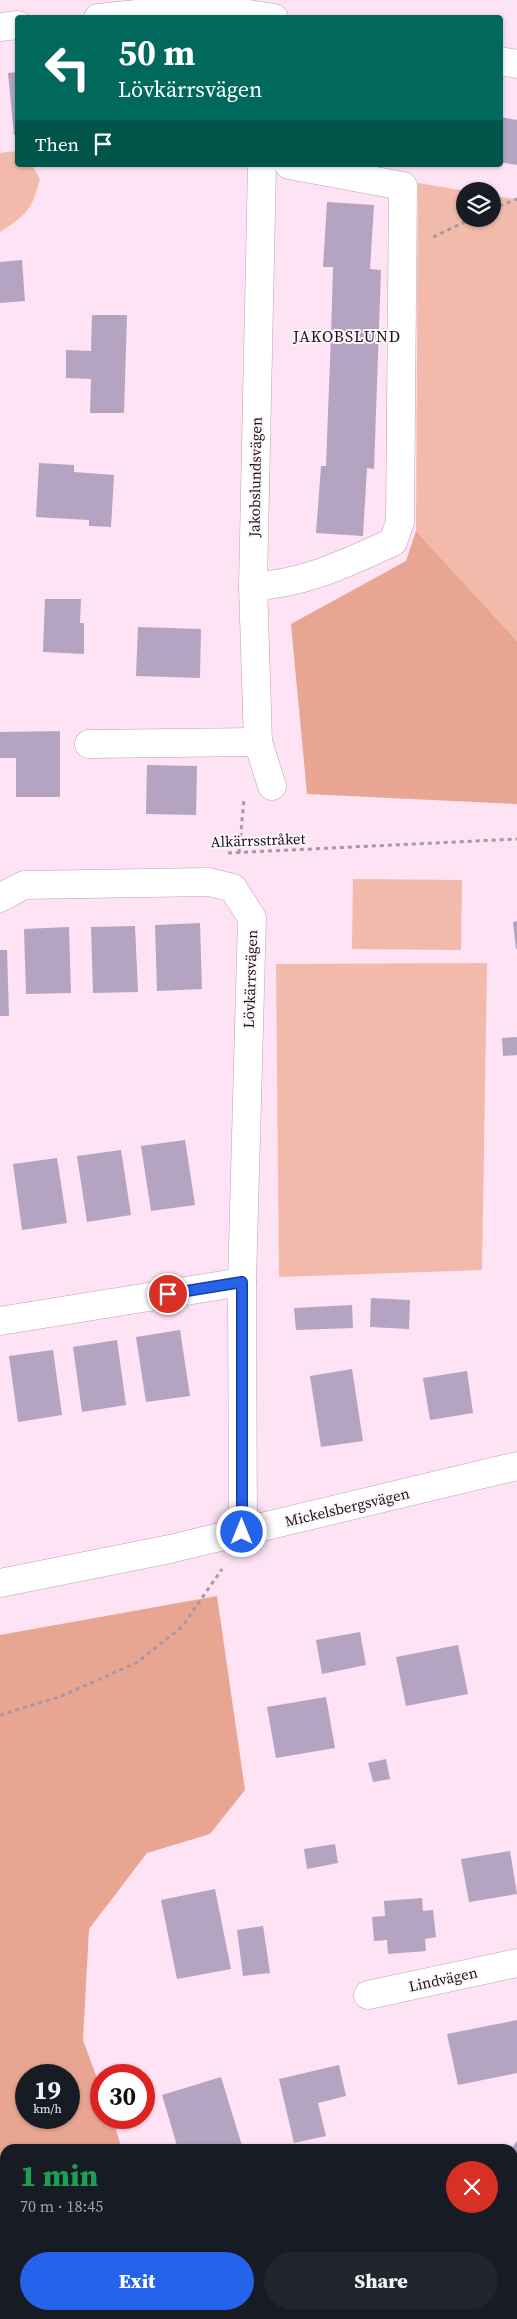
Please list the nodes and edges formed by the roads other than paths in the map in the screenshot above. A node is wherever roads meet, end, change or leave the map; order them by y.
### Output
1 (267, 13) edge
2 (127, 15) edge
3 (15, 26) edge
4 (0, 27) edge
5 (503, 62) edge
6 (517, 64) edge
7 (262, 167) edge
8 (299, 167) edge
9 (253, 586) junction
10 (258, 742) junction
11 (89, 744) dead end
12 (272, 786) road end
13 (0, 898) edge
14 (242, 1282) junction
15 (0, 1320) edge
16 (517, 1466) edge
17 (242, 1532) junction
18 (0, 1583) edge
19 (517, 1963) edge
20 (368, 1995) dead end

1 - 2 street
3 - 4 street
5 - 6 street
7 - 9 street, Jakobslundsvägen
8 - 9 street
9 - 10 street, Jakobslundsvägen
10 - 11 street
10 - 12 street, Jakobslundsvägen
13 - 14 street, Lövkärrsvägen
14 - 15 street
14 - 17 street, Lövkärrsvägen
16 - 17 street, Mickelsbergsvägen
17 - 18 street, Mickelsbergsvägen
19 - 20 street, Lindvägen

